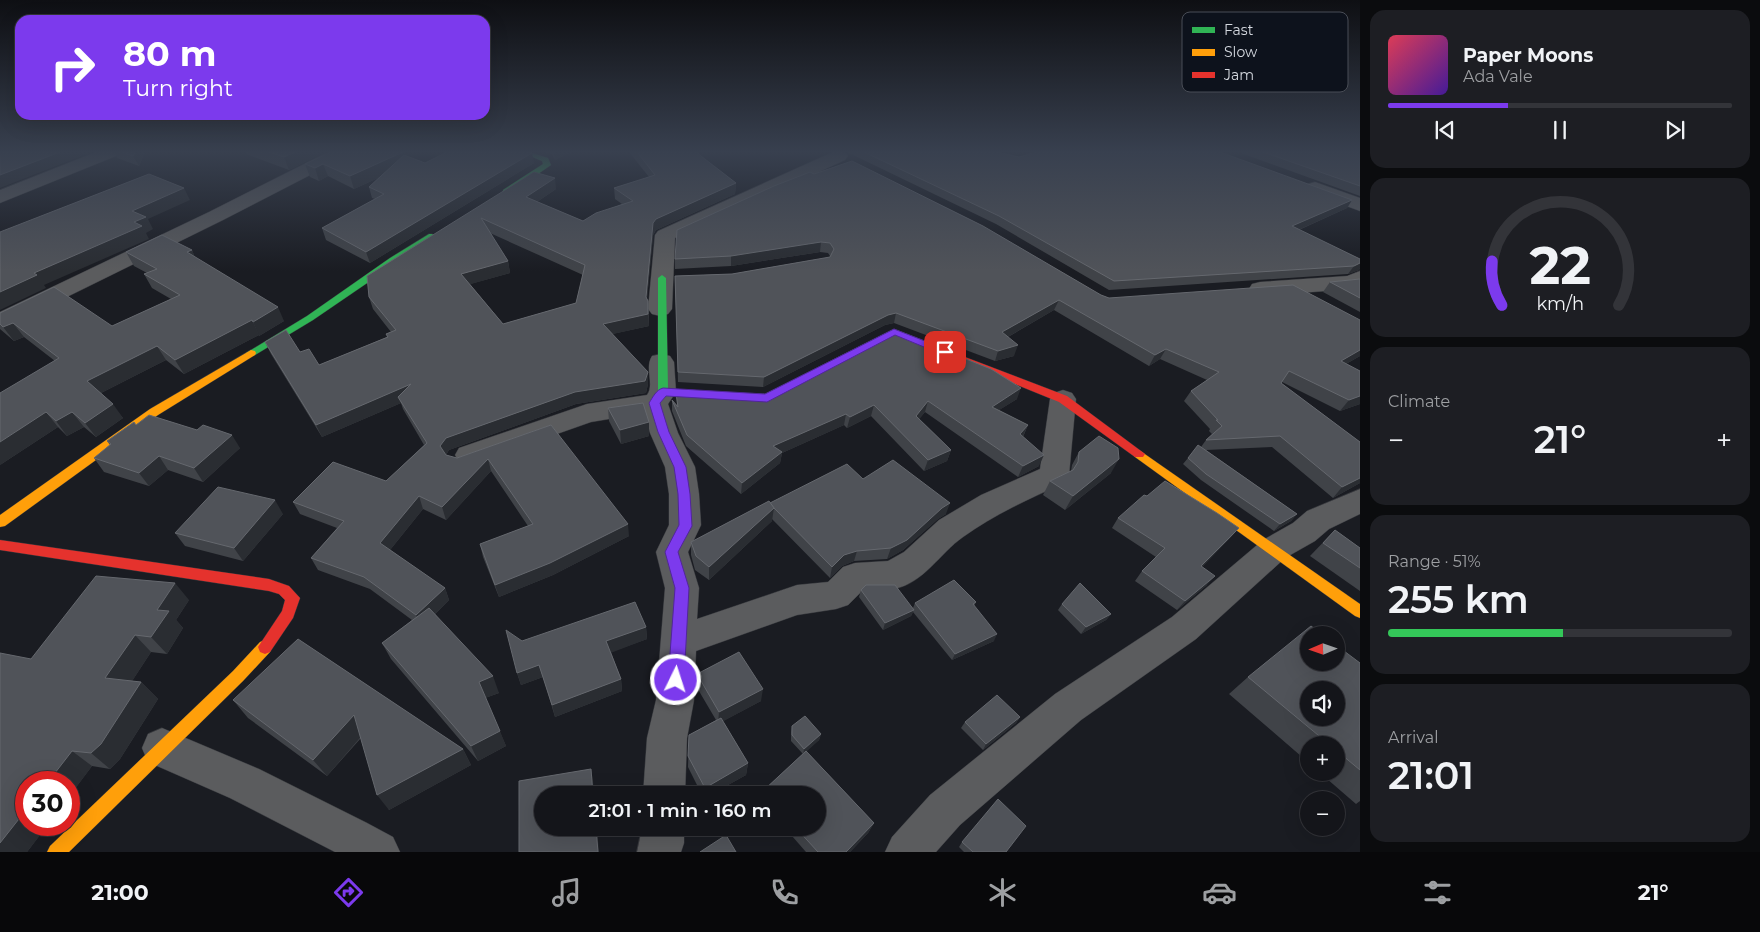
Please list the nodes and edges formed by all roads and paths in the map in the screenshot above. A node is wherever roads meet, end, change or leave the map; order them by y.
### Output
1 (13, 192) edge
2 (264, 192) edge
3 (507, 192) edge
4 (764, 192) edge
5 (1324, 192) edge
6 (0, 197) edge
7 (495, 199) edge
8 (1360, 205) edge
9 (444, 229) edge
10 (1360, 278) edge
11 (1292, 287) junction
12 (1242, 290) edge
13 (1326, 305) edge
14 (0, 321) edge
15 (659, 397) junction
16 (1063, 399) junction
17 (460, 459) edge
18 (1360, 501) edge
19 (0, 522) edge
20 (0, 545) edge
21 (1274, 549) junction
22 (1360, 612) edge
23 (678, 642) junction
24 (162, 748) junction
25 (664, 786) edge
26 (662, 836) edge
27 (56, 852) edge
28 (378, 852) edge
29 (659, 852) edge
30 (907, 852) edge

1 - 6 street
2 - 14 street
3 - 7 street
4 - 15 street
5 - 8 street
9 - 19 street
10 - 11 street
11 - 12 street
11 - 13 street
15 - 16 street
15 - 17 street
15 - 23 street
16 - 21 street
16 - 23 street
18 - 21 street
20 - 24 street
21 - 22 street
21 - 30 street
23 - 25 street
24 - 27 street
24 - 28 street
26 - 29 street

